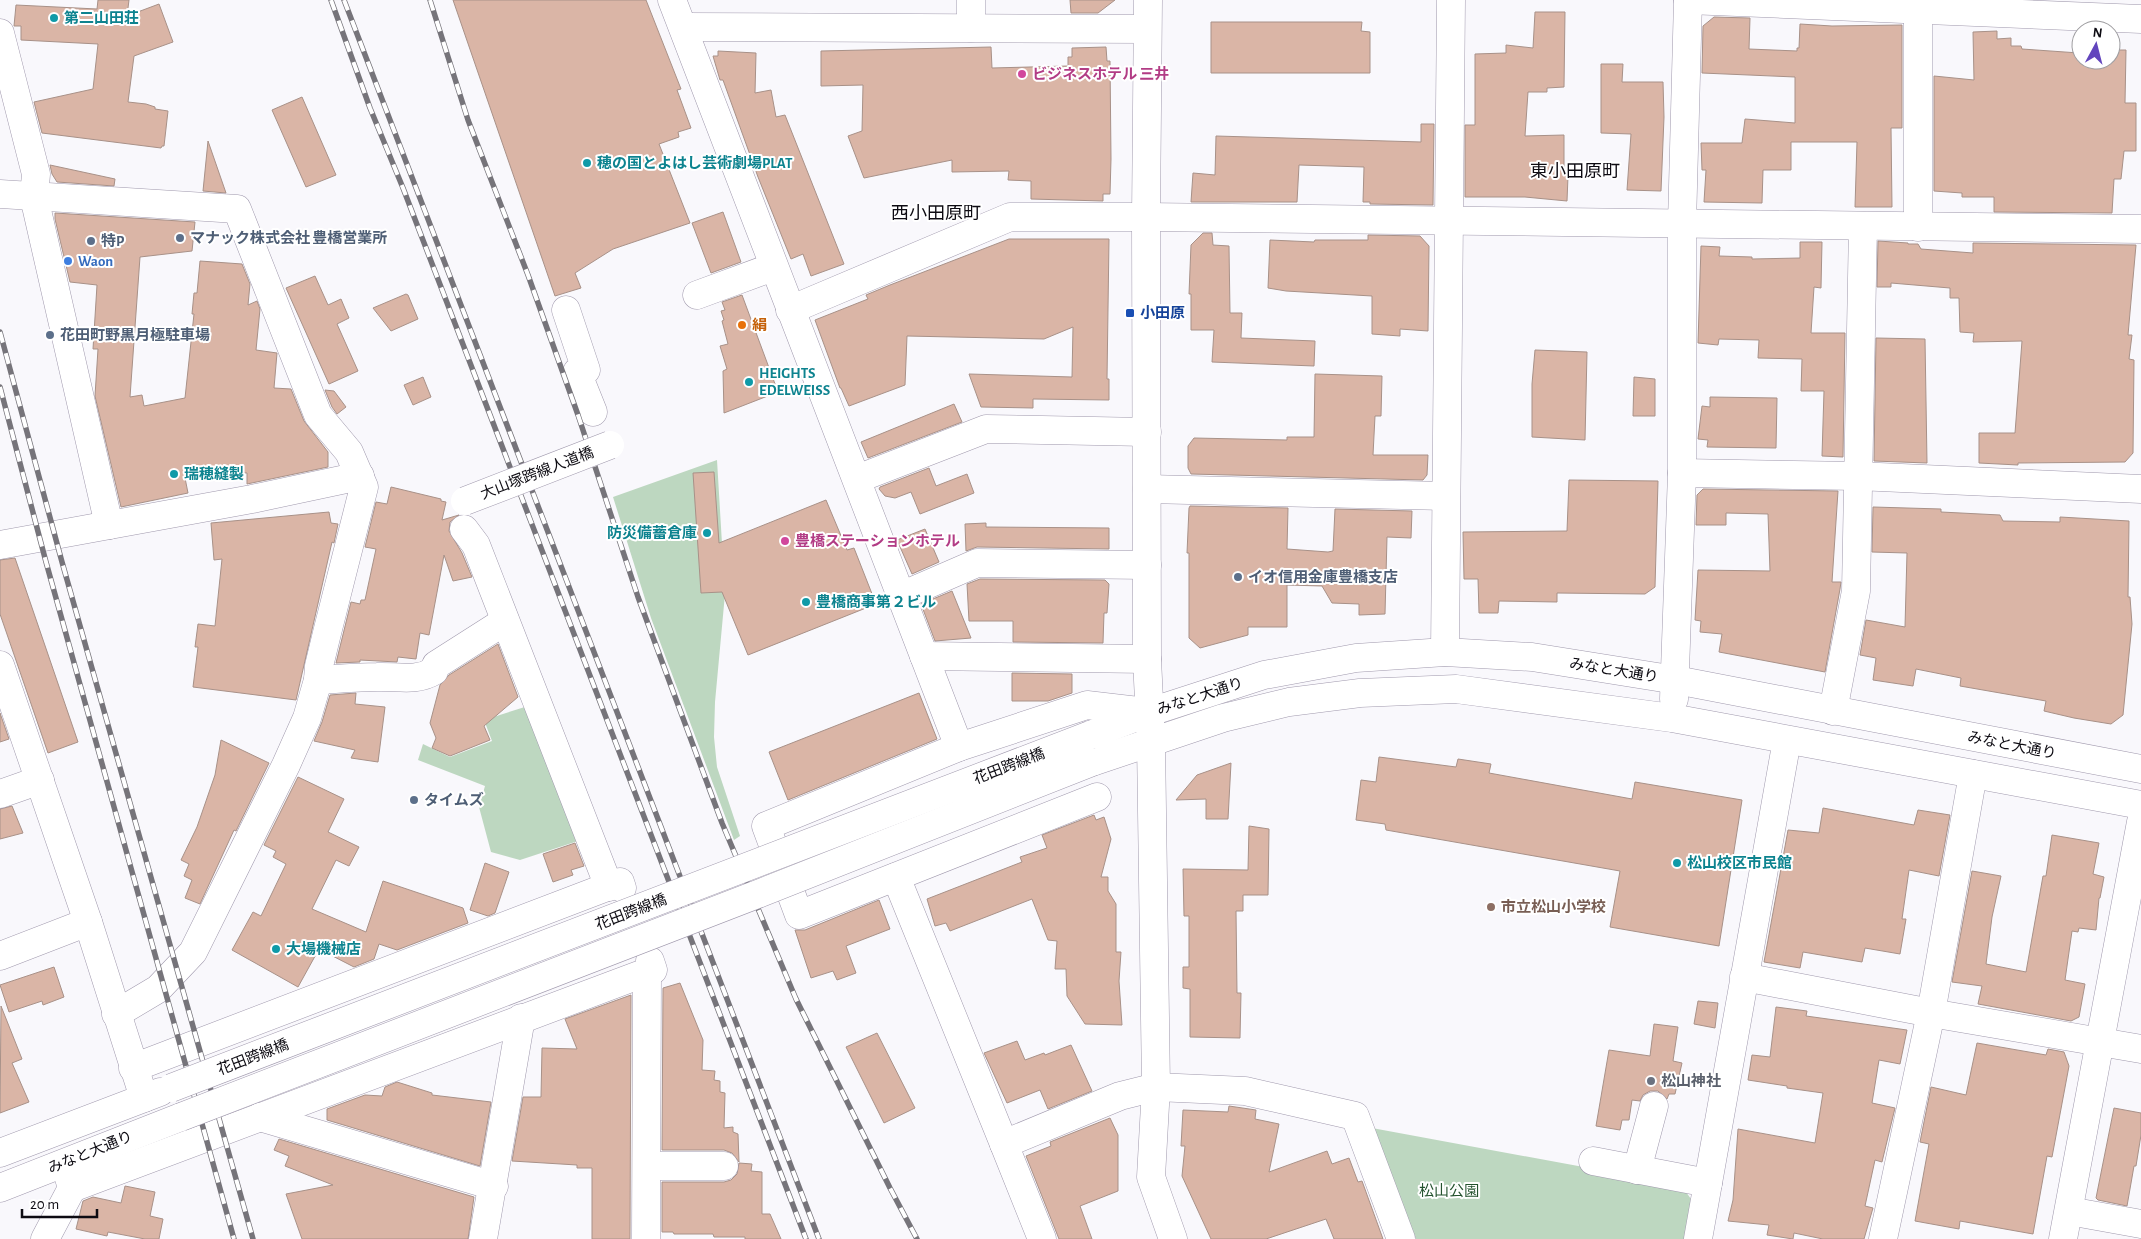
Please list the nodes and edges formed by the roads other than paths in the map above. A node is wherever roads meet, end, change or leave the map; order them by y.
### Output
1 (672, 0) edge
2 (971, 0) edge
3 (1148, 0) edge
4 (1451, 0) edge
5 (1688, 0) edge
6 (1917, 5) edge
7 (2141, 19) edge
8 (683, 27) junction
9 (972, 28) junction
10 (1147, 29) junction
11 (0, 33) edge
12 (0, 194) edge
13 (34, 197) junction
14 (1146, 217) junction
15 (1448, 221) junction
16 (1682, 224) junction
17 (1863, 226) junction
18 (1918, 226) junction
19 (2141, 229) edge
20 (773, 267) junction
21 (697, 295) dead end
22 (566, 310) dead end
23 (790, 310) junction
24 (592, 412) dead end
25 (1147, 432) junction
26 (610, 445) dead end
27 (1682, 472) junction
28 (360, 476) junction
29 (1857, 476) junction
30 (857, 478) junction
31 (1147, 489) junction
32 (2141, 489) edge
33 (1446, 496) junction
34 (464, 501) dead end
35 (109, 525) junction
36 (464, 529) dead end
37 (0, 545) edge
38 (1147, 565) junction
39 (901, 596) junction
40 (505, 621) junction
41 (1445, 652) junction
42 (924, 656) junction
43 (1147, 659) junction
44 (0, 666) edge
45 (318, 680) junction
46 (1676, 680) junction
47 (1834, 711) junction
48 (1150, 712) junction
49 (1672, 718) junction
50 (1090, 735) joint
51 (1787, 740) junction
52 (1152, 742) junction
53 (959, 747) junction
54 (1092, 762) joint
55 (2141, 769) edge
56 (1973, 774) junction
57 (40, 780) junction
58 (0, 794) edge
59 (1097, 797) dead end
60 (2141, 805) edge
61 (2141, 822) edge
62 (896, 877) junction
63 (88, 922) junction
64 (0, 956) edge
65 (1744, 977) junction
66 (1931, 1013) junction
67 (116, 1014) junction
68 (521, 1018) junction
69 (2101, 1042) junction
70 (2141, 1049) edge
71 (133, 1068) junction
72 (1156, 1087) junction
73 (171, 1088) joint
74 (144, 1098) junction
75 (1654, 1106) dead end
76 (181, 1117) joint
77 (260, 1117) junction
78 (1004, 1144) junction
79 (0, 1153) edge
80 (1593, 1161) dead end
81 (647, 1166) junction
82 (724, 1166) dead end
83 (1637, 1170) junction
84 (68, 1175) junction
85 (1708, 1183) junction
86 (494, 1186) junction
87 (0, 1188) edge
88 (2068, 1211) junction
89 (2141, 1224) edge
90 (45, 1239) edge
91 (484, 1239) edge
92 (646, 1239) edge
93 (1042, 1239) edge
94 (1173, 1239) edge
95 (1402, 1239) edge
96 (1698, 1239) edge
97 (1883, 1239) edge
98 (2062, 1239) edge

1 - 8 street
2 - 9 street
3 - 10 street
4 - 15 street
5 - 6 street
5 - 16 street
6 - 7 street
6 - 18 street
8 - 9 street
8 - 20 street
9 - 10 street
10 - 14 street
11 - 13 street
12 - 13 street
13 - 28 street
13 - 35 street
14 - 15 street
14 - 23 street
14 - 25 street
15 - 16 street
15 - 33 street
16 - 17 street
16 - 27 street
17 - 18 street
17 - 29 street
18 - 19 street
20 - 21 street
20 - 23 street
22 - 24 street
23 - 30 street
25 - 30 street
25 - 31 street
26 - 34 street, 大山塚跨線人道橋, bridge
27 - 29 street
27 - 46 street
28 - 35 street
28 - 45 street
29 - 32 street
29 - 47 street
30 - 39 street
31 - 33 street
31 - 38 street
33 - 41 street
35 - 37 street
36 - 40 street
38 - 39 street
38 - 43 street
39 - 42 street
40 - 45 street
40 - 71 street
41 - 46 street, みなと大通り
41 - 48 street, みなと大通り
42 - 43 street
42 - 53 street
43 - 48 street
44 - 57 street
45 - 67 street
46 - 47 street, みなと大通り
46 - 49 street
47 - 55 street, みなと大通り
48 - 50 street, みなと大通り
48 - 52 street
48 - 53 street
49 - 51 street, みなと大通り
49 - 52 street, みなと大通り
50 - 73 street, 花田跨線橋, bridge
51 - 56 street, みなと大通り
51 - 65 street
52 - 54 street, みなと大通り
52 - 72 street
53 - 62 street
54 - 76 street, 花田跨線橋, bridge
56 - 60 street, みなと大通り
56 - 66 street
57 - 58 street
57 - 63 street
59 - 62 street
61 - 69 street
62 - 78 street
63 - 64 street
63 - 67 street
65 - 66 street
65 - 85 street
66 - 69 street
66 - 97 street
67 - 71 street
68 - 77 street
68 - 81 street
68 - 86 street
69 - 70 street
69 - 88 street
71 - 74 street
72 - 78 street
72 - 94 street
72 - 95 street
73 - 74 street, みなと大通り
74 - 79 street, みなと大通り
75 - 83 street
76 - 84 street, みなと大通り
77 - 84 street
77 - 86 street
78 - 93 street
80 - 83 street
81 - 82 street
81 - 92 street
83 - 85 street
84 - 87 street, みなと大通り
84 - 90 street
85 - 96 street
86 - 91 street
88 - 89 street
88 - 98 street

